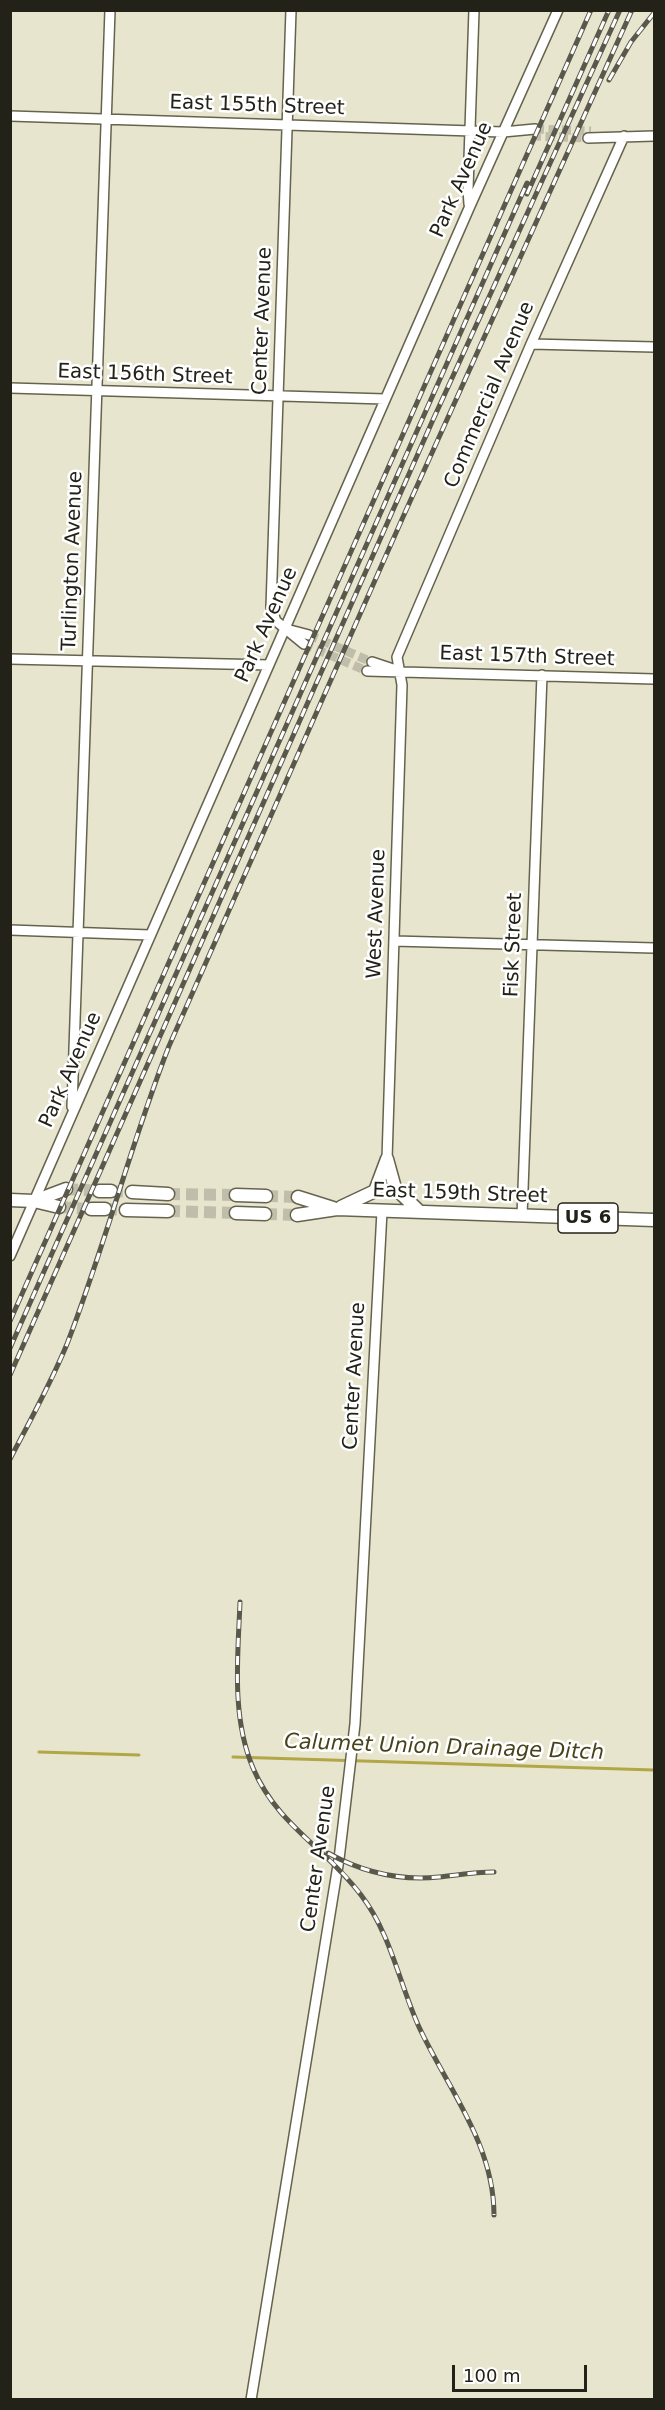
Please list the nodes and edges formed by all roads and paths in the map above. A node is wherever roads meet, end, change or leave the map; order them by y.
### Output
1 (110, 10) edge
2 (291, 10) edge
3 (474, 10) edge
4 (558, 10) edge
5 (10, 116) edge
6 (106, 119) junction
7 (287, 125) junction
8 (471, 130) junction
9 (503, 132) junction
10 (533, 133) tunnel mouth
11 (590, 135) tunnel mouth
12 (624, 136) junction
13 (654, 136) edge
14 (470, 206) junction
15 (531, 344) junction
16 (654, 347) edge
17 (10, 388) edge
18 (96, 391) junction
19 (278, 397) junction
20 (385, 399) junction
21 (285, 628) junction
22 (307, 639) tunnel mouth
23 (10, 658) edge
24 (87, 661) junction
25 (269, 665) junction
26 (370, 667) tunnel mouth
27 (398, 671) junction
28 (542, 675) junction
29 (654, 680) edge
30 (10, 930) edge
31 (78, 932) junction
32 (150, 935) junction
33 (394, 941) junction
34 (532, 945) junction
35 (654, 948) edge
36 (72, 1112) junction
37 (387, 1159) junction
38 (66, 1189) tunnel mouth
39 (132, 1192) tunnel mouth
40 (168, 1194) tunnel mouth
41 (236, 1196) tunnel mouth
42 (266, 1196) tunnel mouth
43 (298, 1197) tunnel mouth
44 (10, 1200) edge
45 (34, 1201) junction
46 (59, 1208) tunnel mouth
47 (91, 1209) tunnel mouth
48 (105, 1209) tunnel mouth
49 (337, 1209) junction
50 (126, 1210) tunnel mouth
51 (168, 1211) tunnel mouth
52 (382, 1211) junction
53 (420, 1212) junction
54 (236, 1213) tunnel mouth
55 (265, 1214) tunnel mouth
56 (297, 1215) tunnel mouth
57 (522, 1216) junction
58 (654, 1220) edge
59 (10, 1256) edge
60 (251, 2400) edge

1 - 6 street, Turlington Avenue
2 - 7 street, Center Avenue
3 - 8 street
4 - 9 street, Park Avenue
5 - 6 street, East 155th Street
6 - 7 street, East 155th Street
6 - 18 street, Turlington Avenue
7 - 8 street, East 155th Street
7 - 19 street, Center Avenue
8 - 9 street, East 155th Street
8 - 14 street
9 - 10 street, East 155th Street
9 - 14 street, Park Avenue
11 - 12 street
12 - 13 street
12 - 15 street, Commercial Avenue
14 - 20 street, Park Avenue
15 - 16 street
15 - 27 street, Commercial Avenue
17 - 18 street, East 156th Street
18 - 19 street, East 156th Street
18 - 24 street, Turlington Avenue
19 - 20 street, East 156th Street
19 - 21 street, Center Avenue
20 - 21 street, Park Avenue
21 - 22 street
21 - 25 street, Park Avenue
23 - 24 street
24 - 25 street
24 - 31 street, Turlington Avenue
25 - 32 street, Park Avenue
26 - 27 street, East 157th Street
27 - 28 street, East 157th Street
27 - 33 street, West Avenue
28 - 29 street, East 157th Street
28 - 34 street, Fisk Street
30 - 31 street
31 - 32 street
31 - 36 street, Turlington Avenue
32 - 36 street, Park Avenue
33 - 34 street
33 - 37 street, West Avenue
34 - 35 street
34 - 57 street, Fisk Street
36 - 45 street, Park Avenue
37 - 49 main road
37 - 53 main road
38 - 45 main road
39 - 40 main road
41 - 42 main road
43 - 49 main road, East 159th Street / US 6
44 - 45 main road
45 - 46 main road
45 - 59 street, Park Avenue
47 - 48 main road
49 - 52 main road, East 159th Street / US 6
49 - 56 main road, East 159th Street / US 6
50 - 51 main road
52 - 53 main road, East 159th Street / US 6
52 - 60 street, Center Avenue
53 - 57 main road, East 159th Street / US 6
54 - 55 main road
57 - 58 main road, East 159th Street / US 6

